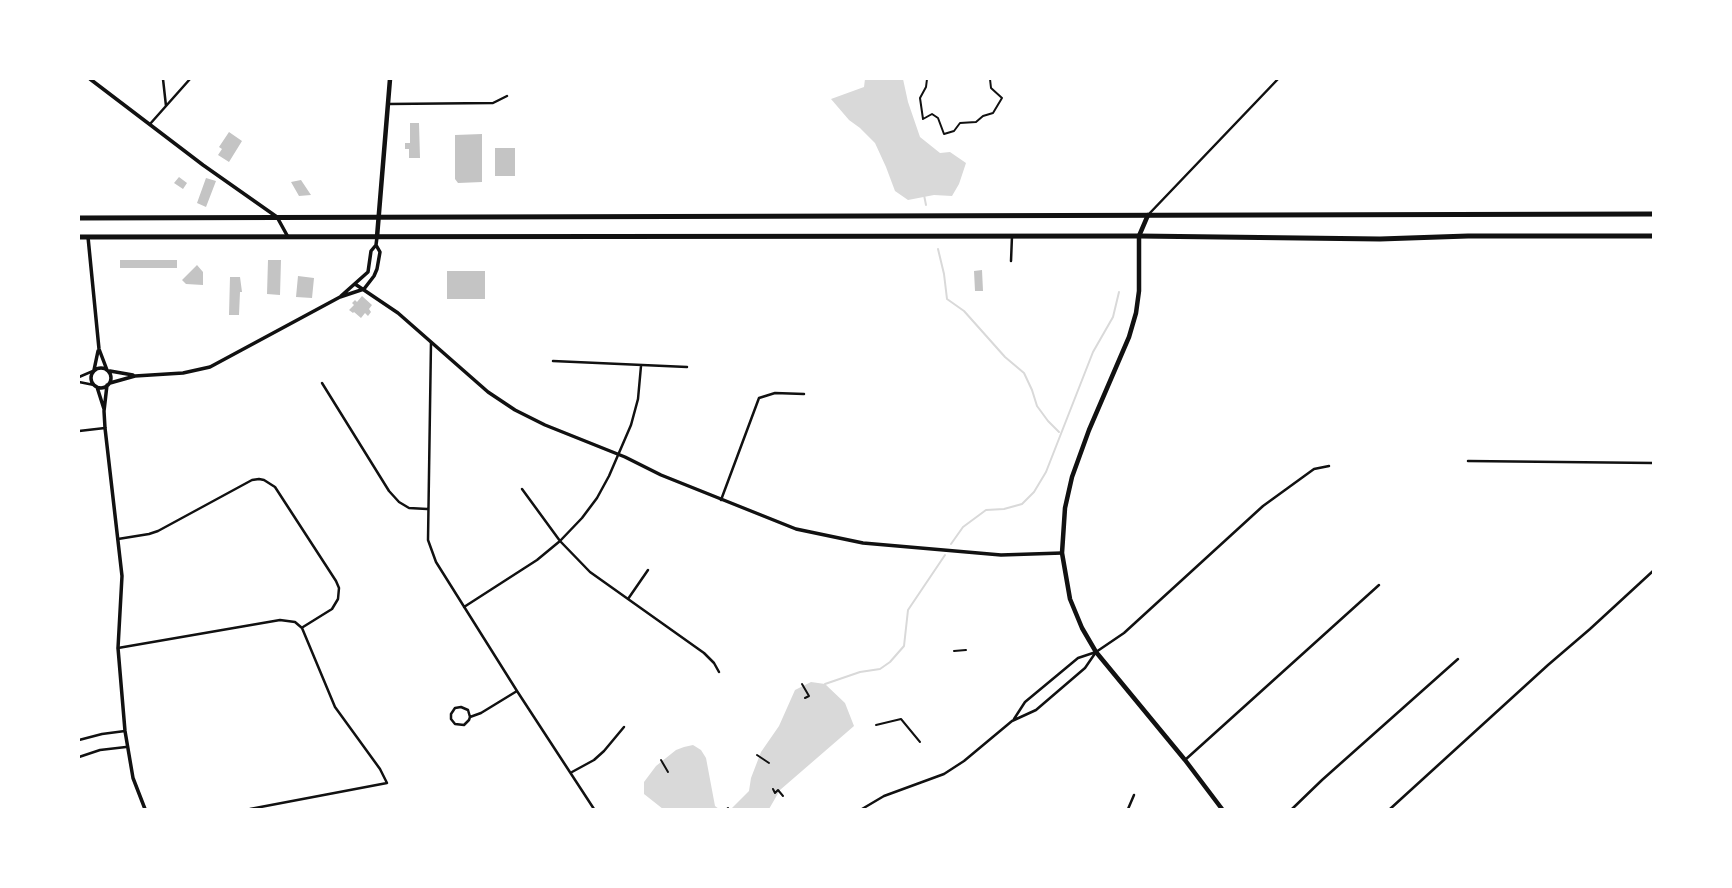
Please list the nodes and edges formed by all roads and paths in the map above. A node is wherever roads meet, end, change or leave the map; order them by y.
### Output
1 (90, 79) edge
2 (163, 79) edge
3 (190, 79) edge
4 (390, 79) edge
5 (927, 79) edge
6 (990, 79) edge
7 (1278, 79) edge
8 (506, 96) dead end
9 (388, 104) junction
10 (166, 106) junction
11 (150, 124) junction
12 (1653, 214) edge
13 (1148, 215) junction
14 (276, 217) junction
15 (379, 217) junction
16 (79, 218) edge
17 (1012, 236) junction
18 (1139, 236) junction
19 (1653, 236) edge
20 (79, 237) edge
21 (88, 237) junction
22 (288, 237) junction
23 (377, 237) junction
24 (376, 245) junction
25 (1011, 261) dead end
26 (355, 284) junction
27 (364, 289) junction
28 (340, 297) junction
29 (431, 342) junction
30 (99, 349) junction
31 (553, 361) dead end
32 (641, 366) junction
33 (687, 367) dead end
34 (108, 370) junction
35 (94, 371) junction
36 (135, 376) junction
37 (79, 377) edge
38 (79, 382) edge
39 (322, 383) dead end
40 (108, 384) junction
41 (95, 386) junction
42 (804, 394) dead end
43 (104, 411) junction
44 (105, 428) junction
45 (79, 431) edge
46 (619, 455) junction
47 (1468, 461) dead end
48 (1653, 463) edge
49 (1329, 466) dead end
50 (522, 489) dead end
51 (721, 500) junction
52 (428, 509) junction
53 (118, 539) junction
54 (560, 541) junction
55 (1062, 553) junction
56 (648, 570) dead end
57 (1653, 571) edge
58 (1379, 585) dead end
59 (628, 599) junction
60 (464, 607) junction
61 (302, 628) junction
62 (118, 648) junction
63 (967, 650) dead end
64 (954, 651) dead end
65 (1096, 652) junction
66 (1458, 659) dead end
67 (719, 672) dead end
68 (802, 684) dead end
69 (517, 691) junction
70 (805, 698) dead end
71 (470, 717) junction
72 (1014, 719) junction
73 (876, 725) dead end
74 (624, 727) dead end
75 (125, 731) junction
76 (79, 740) edge
77 (920, 742) dead end
78 (126, 747) junction
79 (757, 755) dead end
80 (79, 757) edge
81 (661, 760) dead end
82 (1185, 760) junction
83 (769, 764) dead end
84 (572, 772) junction
85 (668, 772) dead end
86 (773, 789) dead end
87 (1135, 795) dead end
88 (783, 796) dead end
89 (594, 808) edge
90 (145, 809) edge
91 (250, 809) edge
92 (862, 809) edge
93 (1128, 809) edge
94 (1222, 809) edge
95 (1292, 809) edge
96 (1390, 809) edge

1 - 11 street
2 - 10 street
3 - 10 street
4 - 9 main road
5 - 6 path
7 - 13 street
8 - 9 street
9 - 15 main road
10 - 11 street
11 - 14 street
12 - 13 highway
13 - 15 highway
13 - 18 main road
14 - 15 highway
14 - 16 highway
14 - 22 street
15 - 23 main road
17 - 18 highway
17 - 23 highway
17 - 25 street
18 - 19 highway
18 - 55 main road
20 - 21 highway
21 - 22 highway
21 - 30 street
22 - 23 highway
23 - 24 street
24 - 26 street
24 - 27 street
26 - 27 street
26 - 28 street
27 - 28 street
27 - 29 street
28 - 36 street
29 - 46 street
29 - 52 street
30 - 34 street
30 - 35 street
31 - 32 street
32 - 33 street
32 - 46 street
34 - 35 street
34 - 36 street
34 - 40 street
35 - 37 street
35 - 41 street
36 - 40 street
38 - 41 street
39 - 52 street
40 - 41 street
40 - 43 street
41 - 43 street
42 - 51 street
43 - 44 street
44 - 45 street
44 - 53 street
46 - 51 street
46 - 54 street
47 - 48 street
49 - 65 street
50 - 54 street
51 - 55 street
52 - 60 street
53 - 61 street
53 - 62 street
54 - 59 street
54 - 60 street
55 - 65 main road
56 - 59 street
57 - 96 street
58 - 82 street
59 - 67 street
60 - 69 street
61 - 62 street
61 - 91 street
62 - 75 street
63 - 64 path
65 - 72 street
65 - 72 street
65 - 82 main road
66 - 95 street
68 - 70 path
69 - 71 street
69 - 84 street
71 - 71 street
72 - 92 street
73 - 77 path
74 - 84 street
75 - 76 street
75 - 78 street
78 - 80 street
78 - 90 street
79 - 83 path
81 - 85 path
82 - 94 main road
84 - 89 street
86 - 88 path
87 - 93 street

